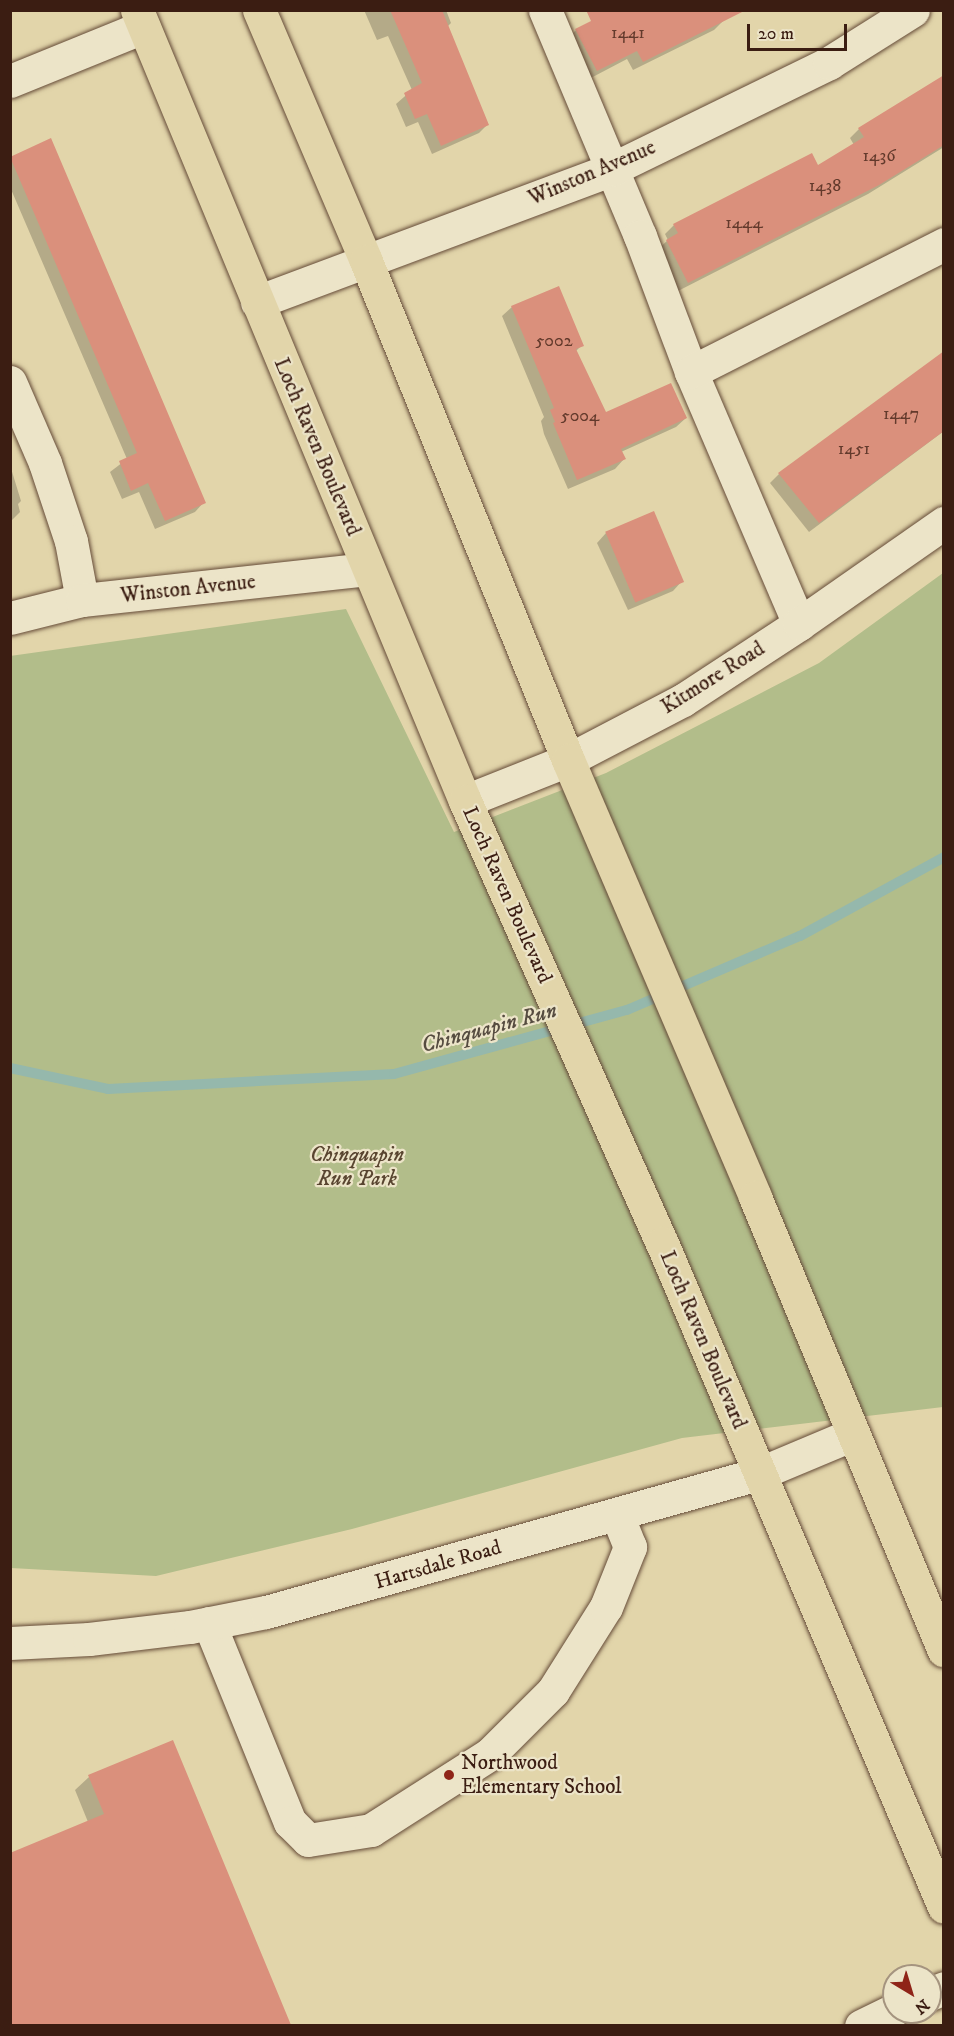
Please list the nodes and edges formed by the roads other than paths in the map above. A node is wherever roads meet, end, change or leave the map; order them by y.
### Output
1 (259, 10) edge
2 (545, 10) edge
3 (913, 10) edge
4 (140, 19) edge
5 (10, 81) edge
6 (612, 169) junction
7 (944, 244) edge
8 (366, 261) junction
9 (256, 302) junction
10 (691, 372) junction
11 (10, 382) edge
12 (944, 523) edge
13 (367, 569) junction
14 (82, 600) junction
15 (10, 618) edge
16 (799, 624) junction
17 (568, 760) junction
18 (465, 801) junction
19 (853, 1434) junction
20 (759, 1474) junction
21 (617, 1514) junction
22 (209, 1623) junction
23 (10, 1643) edge
24 (944, 1650) edge
25 (944, 1907) edge
26 (882, 2015) edge
27 (861, 2025) edge

1 - 8 main road
2 - 6 street
3 - 6 street, Winston Avenue
4 - 5 street
4 - 9 main road, Loch Raven Boulevard
6 - 8 street, Winston Avenue
6 - 10 street
7 - 10 street
8 - 9 street, Winston Avenue
8 - 17 main road
9 - 13 main road, Loch Raven Boulevard
10 - 16 street
11 - 14 street
12 - 16 street, Kitmore Road
13 - 14 street, Winston Avenue
13 - 18 main road, Loch Raven Boulevard
14 - 15 street, Winston Avenue
16 - 17 street, Kitmore Road
17 - 18 street, Kitmore Road
17 - 19 main road
18 - 20 main road, Loch Raven Boulevard
19 - 20 street, Hartsdale Road
19 - 24 main road
20 - 21 street, Hartsdale Road
20 - 25 main road, Loch Raven Boulevard
21 - 22 street, Hartsdale Road
21 - 22 street
22 - 23 street, Hartsdale Road
26 - 27 street

